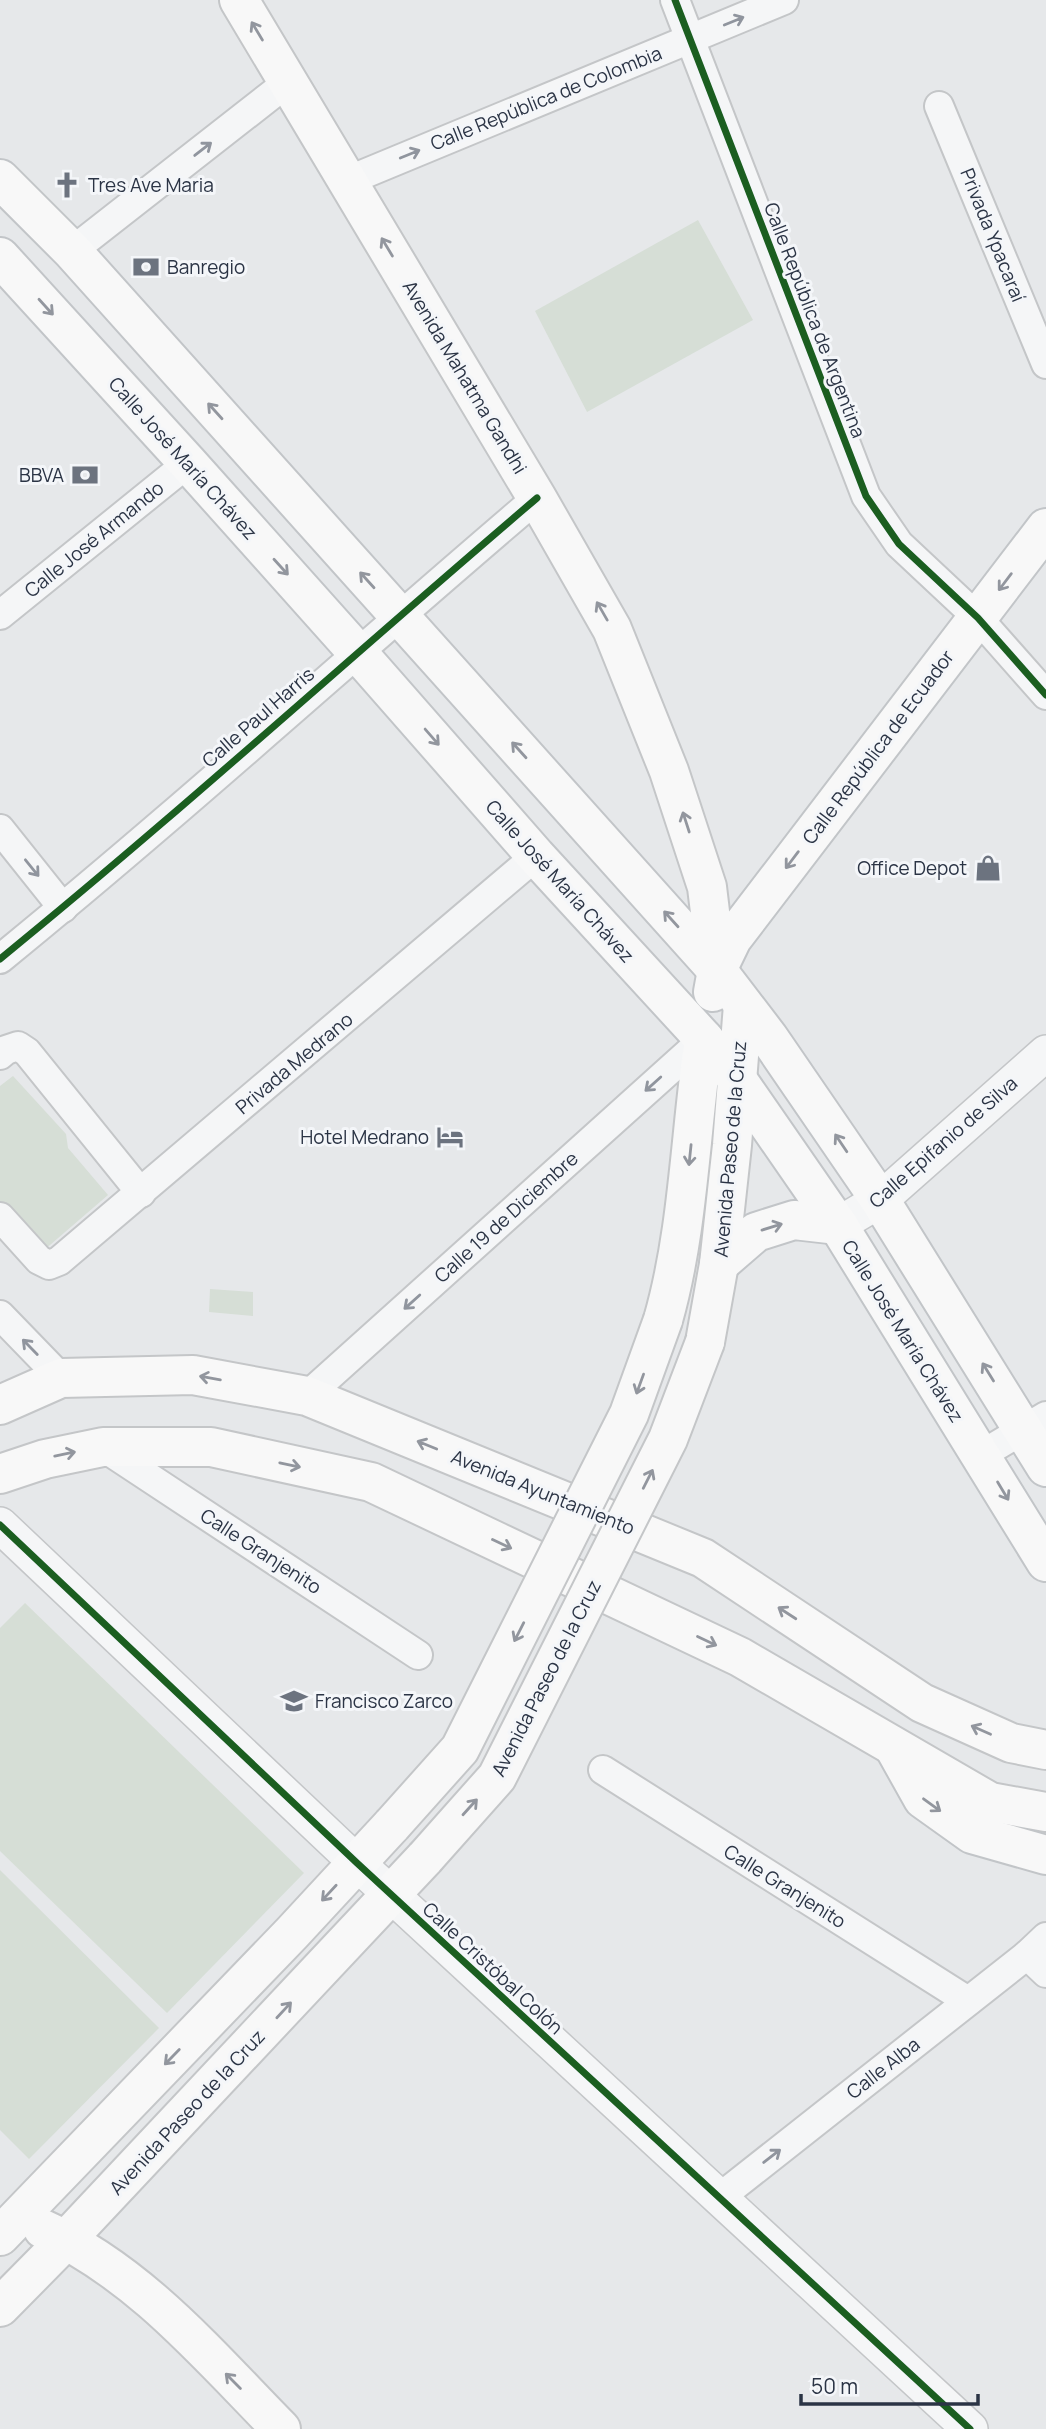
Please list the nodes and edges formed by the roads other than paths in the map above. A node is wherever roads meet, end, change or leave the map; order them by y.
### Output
1 (239, 0) edge
2 (675, 0) edge
3 (784, 0) edge
4 (691, 38) junction
5 (288, 82) junction
6 (939, 106) dead end
7 (0, 179) edge
8 (347, 181) junction
9 (72, 251) junction
10 (0, 257) edge
11 (1046, 364) edge
12 (188, 463) junction
13 (537, 498) junction
14 (1046, 528) edge
15 (0, 615) edge
16 (399, 615) junction
17 (978, 618) junction
18 (357, 652) junction
19 (1046, 695) edge
20 (0, 829) edge
21 (536, 856) junction
22 (63, 908) junction
23 (0, 959) edge
24 (717, 970) junction
25 (743, 1005) junction
26 (704, 1039) junction
27 (1046, 1053) edge
28 (0, 1055) edge
29 (737, 1079) junction
30 (141, 1193) junction
31 (880, 1200) junction
32 (0, 1217) edge
33 (838, 1225) junction
34 (719, 1264) junction
35 (0, 1315) edge
36 (61, 1378) junction
37 (307, 1396) junction
38 (0, 1405) edge
39 (1035, 1423) edge
40 (103, 1447) junction
41 (981, 1455) junction
42 (1046, 1466) edge
43 (0, 1474) edge
44 (0, 1525) edge
45 (1046, 1562) edge
46 (418, 1655) dead end
47 (895, 1749) junction
48 (1046, 1751) edge
49 (603, 1770) dead end
50 (1046, 1812) edge
51 (1046, 1855) edge
52 (357, 1863) junction
53 (391, 1895) junction
54 (1040, 1955) edge
55 (968, 2001) junction
56 (719, 2198) junction
57 (6, 2221) edge
58 (67, 2239) junction
59 (0, 2307) edge
60 (281, 2429) edge
61 (970, 2429) edge

5 -> 1 main road, Avenida Mahatma Gandhi
2 - 4 street, Calle República de Argentina
4 -> 3 street, Calle República de Colombia
8 -> 4 street, Calle República de Colombia
4 - 17 street, Calle República de Argentina
5 - 8 main road, Avenida Mahatma Gandhi
9 -> 5 street
6 - 11 street, Privada Ypacaraí
7 - 9 main road
13 -> 8 main road, Avenida Mahatma Gandhi
16 -> 9 main road
10 -> 12 main road, Calle José María Chávez
12 - 15 street, Calle José Armando
12 -> 18 main road, Calle José María Chávez
13 - 16 street, Calle Paul Harris
24 -> 13 main road, Avenida Mahatma Gandhi
14 -> 17 main road, Calle República de Ecuador
16 - 18 street, Calle Paul Harris
24 -> 16 main road
17 - 19 street, Calle República de Argentina
17 -> 24 main road, Calle República de Ecuador
18 -> 21 main road, Calle José María Chávez
18 - 22 street, Calle Paul Harris
20 -> 22 street
21 - 26 main road, Calle José María Chávez
21 - 30 street, Privada Medrano
22 - 23 street, Calle Paul Harris
24 - 25 main road
24 - 26 main road, Avenida Paseo de la Cruz
25 - 29 main road, Avenida Paseo de la Cruz
31 -> 25 main road
26 - 29 main road, Calle José María Chávez
26 -> 37 street, Calle 19 de Diciembre
26 -> 52 main road, Avenida Paseo de la Cruz, bridge
27 - 31 street, Calle Epifanio de Silva
28 - 30 street
29 - 33 main road, Calle José María Chávez
29 - 34 main road, Avenida Paseo de la Cruz
30 - 32 street, Privada Medrano
31 - 33 street, Calle Epifanio de Silva
39 -> 31 main road
34 -> 33 main road
33 - 41 main road, Calle José María Chávez
53 -> 34 main road, Avenida Paseo de la Cruz, bridge
36 -> 35 street
37 -> 36 main road, Avenida Ayuntamiento
36 - 38 main road, Avenida Ayuntamiento
48 -> 37 main road, Avenida Ayuntamiento
39 - 41 street
39 - 42 main road
43 -> 40 main road
40 - 46 street, Calle Granjenito
40 -> 47 main road
41 -> 45 main road, Calle José María Chávez
44 - 52 street, Calle Cristóbal Colón
47 - 50 main road
47 -> 51 main road
49 - 55 street, Calle Granjenito
52 - 53 street, Calle Cristóbal Colón
52 -> 57 main road, Avenida Paseo de la Cruz
53 - 56 street, Calle Cristóbal Colón
58 -> 53 main road, Avenida Paseo de la Cruz
54 - 55 street, Calle Alba
56 -> 55 street, Calle Alba
56 - 61 street, Calle Cristóbal Colón
57 - 58 main road
58 - 59 main road, Avenida Paseo de la Cruz
60 -> 58 main road

